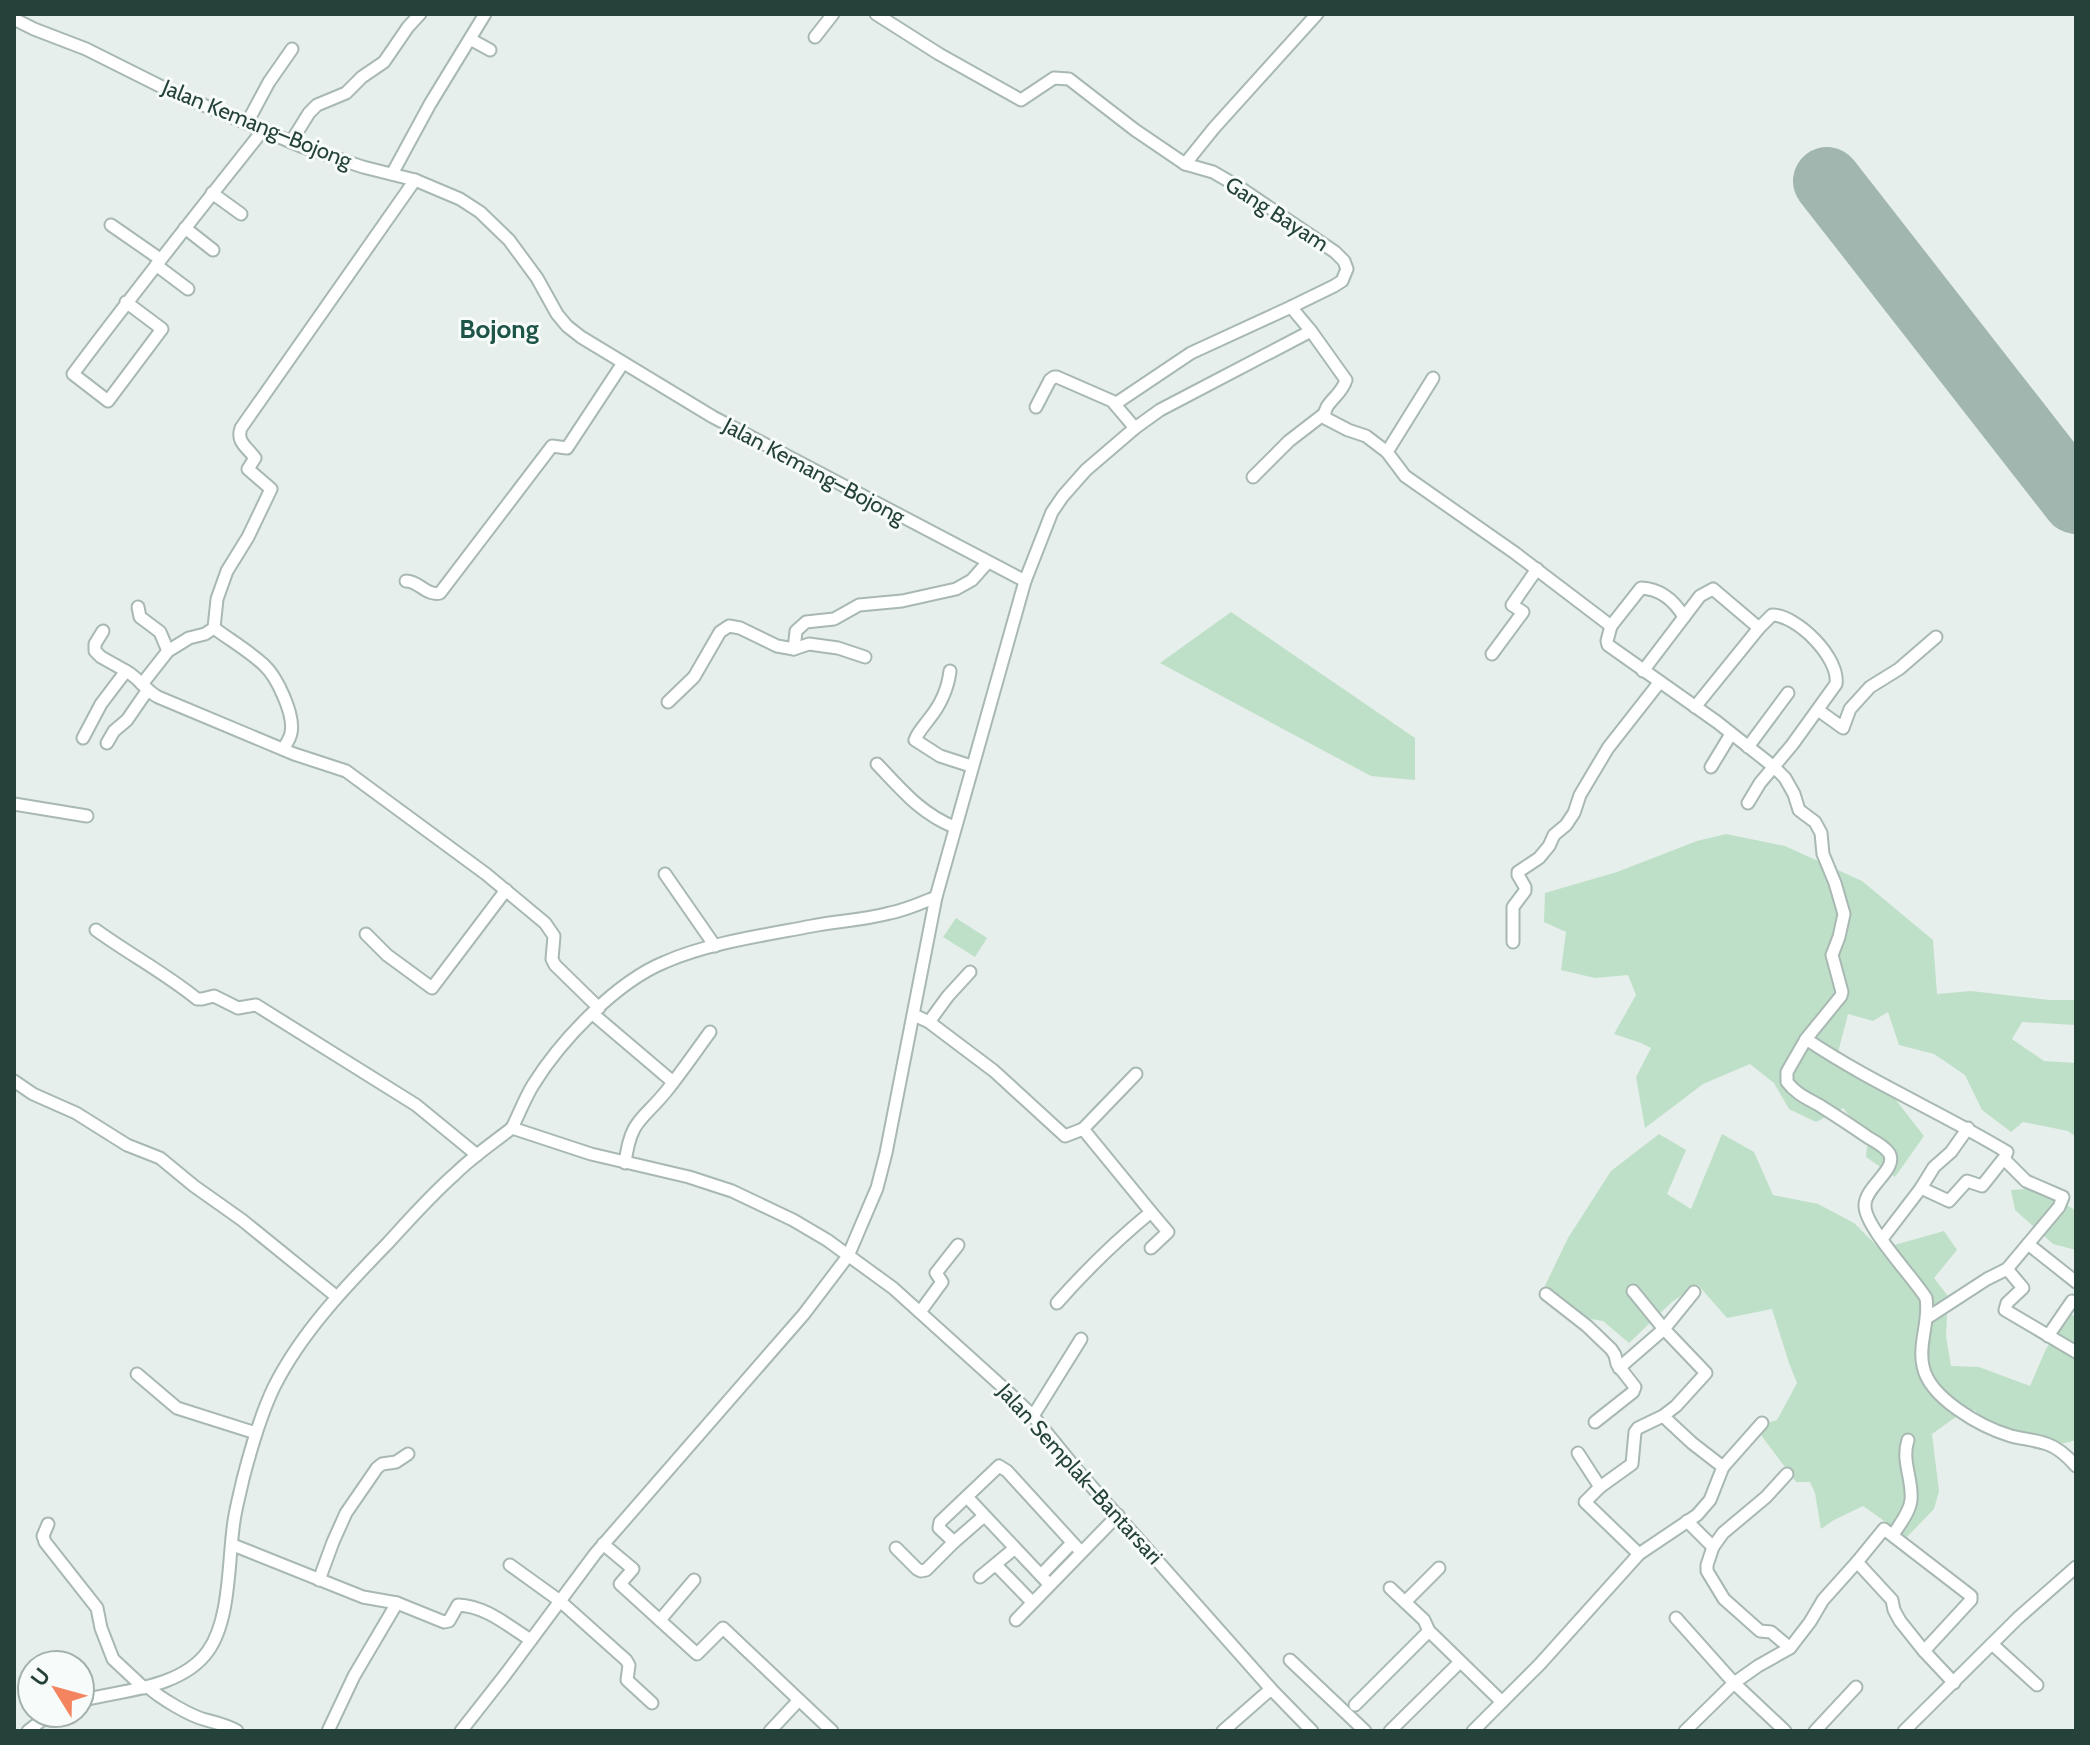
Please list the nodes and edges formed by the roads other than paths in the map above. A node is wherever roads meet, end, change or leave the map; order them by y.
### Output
1 (420, 14) edge
2 (485, 14) edge
3 (833, 14) edge
4 (876, 14) edge
5 (1317, 14) edge
6 (14, 19) edge
7 (815, 37) dead end
8 (470, 39) junction
9 (292, 49) dead end
10 (490, 50) dead end
11 (247, 123) junction
12 (263, 130) junction
13 (291, 142) junction
14 (1185, 164) junction
15 (392, 174) junction
16 (415, 180) junction
17 (212, 193) junction
18 (241, 214) dead end
19 (111, 225) dead end
20 (185, 228) junction
21 (213, 250) dead end
22 (158, 262) junction
23 (188, 289) dead end
24 (126, 302) junction
25 (1291, 307) junction
26 (1311, 331) junction
27 (623, 363) junction
28 (1433, 378) dead end
29 (1115, 404) junction
30 (1036, 407) dead end
31 (1324, 414) junction
32 (1135, 428) junction
33 (1387, 452) junction
34 (1253, 477) dead end
35 (987, 563) junction
36 (1537, 569) junction
37 (406, 581) dead end
38 (1025, 581) junction
39 (138, 607) dead end
40 (1684, 617) junction
41 (1611, 626) junction
42 (214, 628) junction
43 (1759, 628) junction
44 (103, 631) dead end
45 (1936, 637) dead end
46 (794, 649) junction
47 (168, 651) junction
48 (1492, 654) dead end
49 (865, 657) dead end
50 (126, 671) junction
51 (950, 671) dead end
52 (1643, 671) junction
53 (1659, 683) junction
54 (145, 688) junction
55 (1788, 693) dead end
56 (668, 702) dead end
57 (1695, 707) junction
58 (1818, 710) junction
59 (1731, 734) junction
60 (83, 738) dead end
61 (107, 743) dead end
62 (1748, 747) junction
63 (283, 749) junction
64 (877, 764) dead end
65 (971, 766) junction
66 (1711, 767) dead end
67 (1774, 767) junction
68 (1748, 803) dead end
69 (14, 804) edge
70 (87, 816) dead end
71 (954, 827) junction
72 (665, 874) dead end
73 (506, 890) junction
74 (936, 897) junction
75 (96, 930) dead end
76 (366, 934) dead end
77 (1513, 942) dead end
78 (715, 946) junction
79 (970, 972) dead end
80 (596, 1011) junction
81 (914, 1015) junction
82 (929, 1022) junction
83 (710, 1032) dead end
84 (1806, 1039) junction
85 (1136, 1074) dead end
86 (14, 1081) edge
87 (673, 1082) junction
88 (512, 1128) junction
89 (1968, 1128) junction
90 (1083, 1129) junction
91 (477, 1155) junction
92 (2005, 1157) junction
93 (625, 1163) junction
94 (1921, 1188) junction
95 (1151, 1212) junction
96 (1882, 1239) junction
97 (2028, 1244) junction
98 (958, 1245) dead end
99 (1151, 1248) dead end
100 (848, 1256) junction
101 (2007, 1269) junction
102 (2076, 1282) edge
103 (1633, 1291) dead end
104 (1694, 1292) dead end
105 (1546, 1294) dead end
106 (337, 1297) junction
107 (2072, 1301) dead end
108 (1057, 1303) dead end
109 (920, 1312) junction
110 (1927, 1318) junction
111 (1664, 1329) junction
112 (2048, 1336) junction
113 (1081, 1339) dead end
114 (2076, 1352) edge
115 (1619, 1368) junction
116 (137, 1374) dead end
117 (1033, 1416) junction
118 (1663, 1416) junction
119 (1595, 1422) dead end
120 (1762, 1423) dead end
121 (256, 1433) junction
122 (1908, 1440) dead end
123 (1578, 1453) dead end
124 (408, 1454) dead end
125 (2076, 1466) edge
126 (1723, 1467) junction
127 (1787, 1474) dead end
128 (1600, 1487) junction
129 (967, 1497) junction
130 (1118, 1515) junction
131 (984, 1516) junction
132 (1687, 1521) junction
133 (48, 1524) dead end
134 (1893, 1535) junction
135 (954, 1542) junction
136 (1072, 1543) junction
137 (603, 1544) junction
138 (233, 1545) junction
139 (1713, 1547) junction
140 (896, 1548) dead end
141 (1015, 1548) junction
142 (1081, 1552) junction
143 (1639, 1554) junction
144 (1857, 1562) junction
145 (510, 1565) dead end
146 (996, 1565) junction
147 (2076, 1567) edge
148 (1439, 1568) dead end
149 (980, 1577) dead end
150 (319, 1580) junction
151 (694, 1580) dead end
152 (1045, 1580) junction
153 (1390, 1588) dead end
154 (560, 1601) junction
155 (1032, 1602) junction
156 (1405, 1602) junction
157 (397, 1603) junction
158 (1676, 1618) dead end
159 (660, 1620) junction
160 (1016, 1620) dead end
161 (1429, 1631) junction
162 (531, 1640) junction
163 (1992, 1644) junction
164 (1790, 1648) junction
165 (1924, 1651) junction
166 (1290, 1660) dead end
167 (1460, 1662) junction
168 (1734, 1683) junction
169 (1954, 1683) junction
170 (2037, 1685) dead end
171 (1856, 1687) dead end
172 (146, 1688) junction
173 (1271, 1689) junction
174 (96, 1698) edge
175 (799, 1700) junction
176 (1502, 1702) junction
177 (652, 1703) dead end
178 (1355, 1705) dead end
179 (237, 1731) edge
180 (328, 1731) edge
181 (461, 1731) edge
182 (770, 1731) edge
183 (832, 1731) edge
184 (1223, 1731) edge
185 (1312, 1731) edge
186 (1365, 1731) edge
187 (1390, 1731) edge
188 (1473, 1731) edge
189 (1685, 1731) edge
190 (1785, 1731) edge
191 (1815, 1731) edge
192 (1904, 1731) edge

1 - 13 street
2 - 8 street
3 - 7 street
4 - 14 street
5 - 14 street
6 - 11 street, Jalan Kemang–Bojong
8 - 10 street
8 - 15 street
9 - 11 street
11 - 12 street, Jalan Kemang–Bojong
12 - 13 street, Jalan Kemang–Bojong
12 - 17 street
13 - 15 street, Jalan Kemang–Bojong
14 - 25 street, Gang Bayam
15 - 16 street, Jalan Kemang–Bojong
16 - 27 street, Jalan Kemang–Bojong
16 - 42 street
17 - 18 street
17 - 20 street
19 - 22 street
20 - 21 street
20 - 22 street
22 - 23 street
22 - 24 street
24 - 24 street
25 - 26 street
25 - 29 street
26 - 31 street
26 - 32 street
27 - 35 street, Jalan Kemang–Bojong
27 - 37 street
28 - 33 street
29 - 30 street
29 - 32 street
31 - 33 street
31 - 34 street
32 - 38 street
33 - 36 street
35 - 38 street, Jalan Kemang–Bojong
35 - 46 street
36 - 41 street
36 - 48 street
38 - 65 street
39 - 47 street
40 - 41 street
40 - 43 street
40 - 52 street
41 - 52 street
42 - 47 street
42 - 63 street
43 - 57 street
43 - 58 street
44 - 50 street
45 - 58 street
46 - 49 street
46 - 56 street
47 - 54 street
50 - 54 street
50 - 60 street
51 - 65 street
52 - 53 street
53 - 57 street
53 - 77 street
54 - 61 street
54 - 63 street
55 - 62 street
57 - 59 street
58 - 67 street
59 - 62 street
59 - 66 street
62 - 67 street
63 - 73 street
64 - 71 street
65 - 71 street
67 - 68 street
67 - 84 street
69 - 70 street
71 - 74 street
72 - 78 street
73 - 76 street
73 - 80 street
74 - 78 street
74 - 81 street
75 - 91 street
78 - 80 street
79 - 82 street
80 - 87 street
80 - 88 street
81 - 82 street
81 - 100 street
82 - 90 street
83 - 87 street
84 - 89 street
84 - 96 street
85 - 90 street
86 - 106 street
87 - 93 street
88 - 91 street
88 - 93 street, Jalan Semplak–Bantarsari
89 - 92 street
89 - 94 street
90 - 95 street
91 - 106 street
92 - 94 street
92 - 97 street
93 - 100 street, Jalan Semplak–Bantarsari
94 - 96 street
95 - 99 street
95 - 108 street
96 - 110 street
97 - 101 street
97 - 102 street
98 - 109 street
100 - 109 street, Jalan Semplak–Bantarsari
100 - 137 street
101 - 110 street
101 - 112 street
103 - 111 street
104 - 111 street
105 - 115 street
106 - 121 street
107 - 112 street
109 - 117 street, Jalan Semplak–Bantarsari
110 - 125 street
111 - 115 street
111 - 118 street
112 - 114 street
113 - 117 street
115 - 119 street
116 - 121 street
117 - 130 street, Jalan Semplak–Bantarsari
118 - 126 street
118 - 128 street
120 - 126 street
121 - 138 street
122 - 134 street
123 - 128 street
124 - 150 street
126 - 132 street
127 - 139 street
128 - 143 street
129 - 131 street
129 - 135 street
129 - 136 street
130 - 142 street
130 - 173 street, Jalan Semplak–Bantarsari
131 - 135 street
131 - 141 street
132 - 139 street
132 - 143 street
133 - 172 street
134 - 144 street
134 - 165 street
135 - 140 street
136 - 142 street
136 - 152 street
137 - 154 street
137 - 159 street
138 - 150 street
138 - 172 street
139 - 164 street
141 - 146 street
141 - 152 street
142 - 152 street
143 - 176 street
144 - 164 street
144 - 165 street
145 - 154 street
146 - 149 street
146 - 155 street
147 - 163 street
148 - 156 street
150 - 157 street
151 - 159 street
152 - 155 street
153 - 156 street
154 - 162 street
154 - 177 street
155 - 160 street
156 - 161 street
157 - 162 street
157 - 180 street
158 - 168 street
159 - 175 street
161 - 167 street
161 - 178 street
162 - 181 street
163 - 169 street
163 - 170 street
164 - 168 street
165 - 169 street
166 - 186 street
167 - 176 street
167 - 187 street
168 - 189 street
168 - 190 street
169 - 192 street
171 - 191 street
172 - 174 street
172 - 179 street
173 - 184 street
173 - 185 street, Jalan Semplak–Bantarsari
175 - 182 street
175 - 183 street
176 - 188 street

